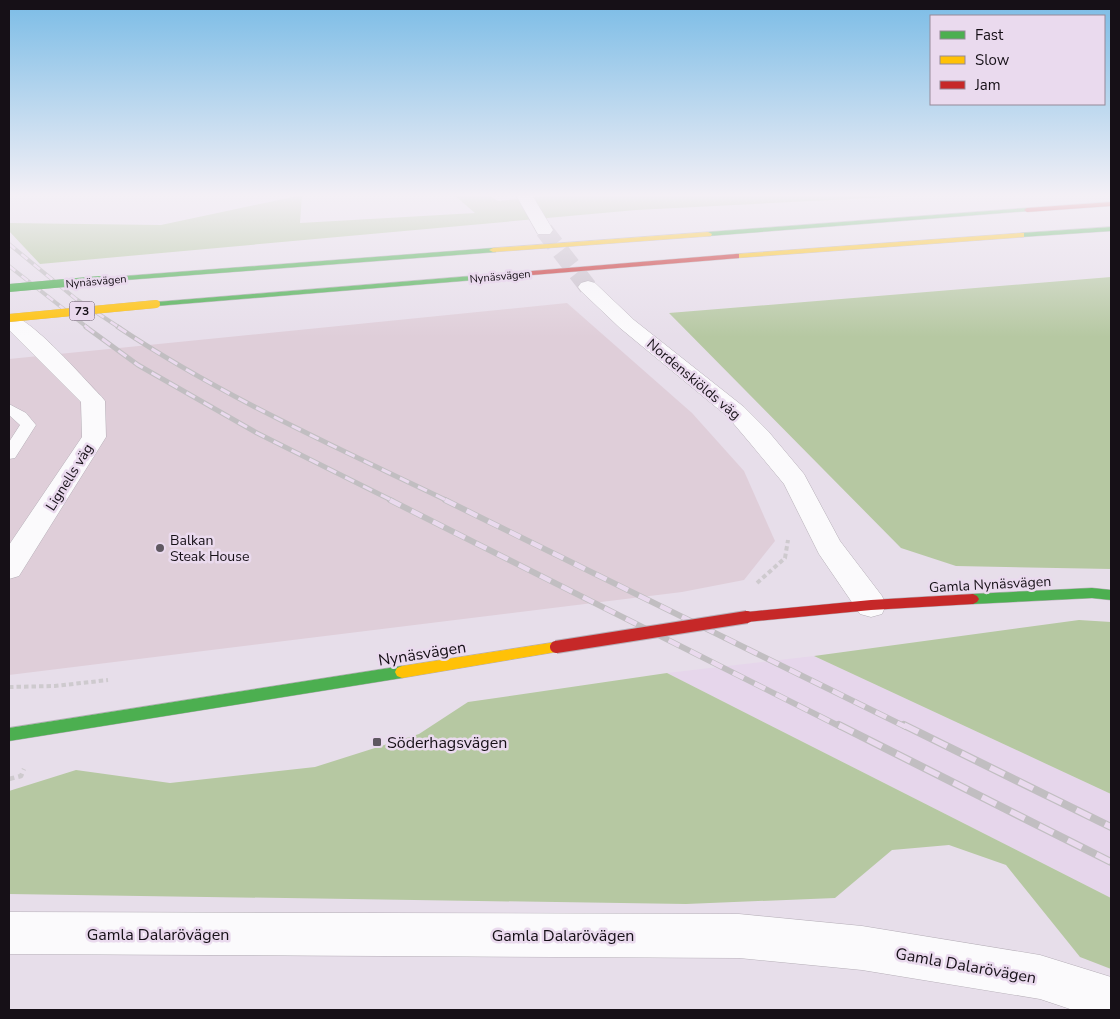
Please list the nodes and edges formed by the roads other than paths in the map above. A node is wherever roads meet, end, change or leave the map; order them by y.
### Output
1 (598, 243) edge
2 (917, 243) edge
3 (588, 286) tunnel mouth
4 (9, 288) edge
5 (9, 319) edge
6 (9, 408) edge
7 (9, 454) edge
8 (9, 568) edge
9 (1111, 595) edge
10 (871, 605) junction
11 (9, 735) edge
12 (9, 933) edge
13 (1111, 1000) edge

1 - 4 main road, Nynäsvägen / 73, bridge
2 - 5 main road, Nynäsvägen / 73, bridge
3 - 10 street, Nordenskiölds väg
5 - 8 street, Lignells väg
6 - 7 lane
9 - 10 main road, Gamla Nynäsvägen
10 - 11 main road, Nynäsvägen, bridge
12 - 13 street, Gamla Dalarövägen

